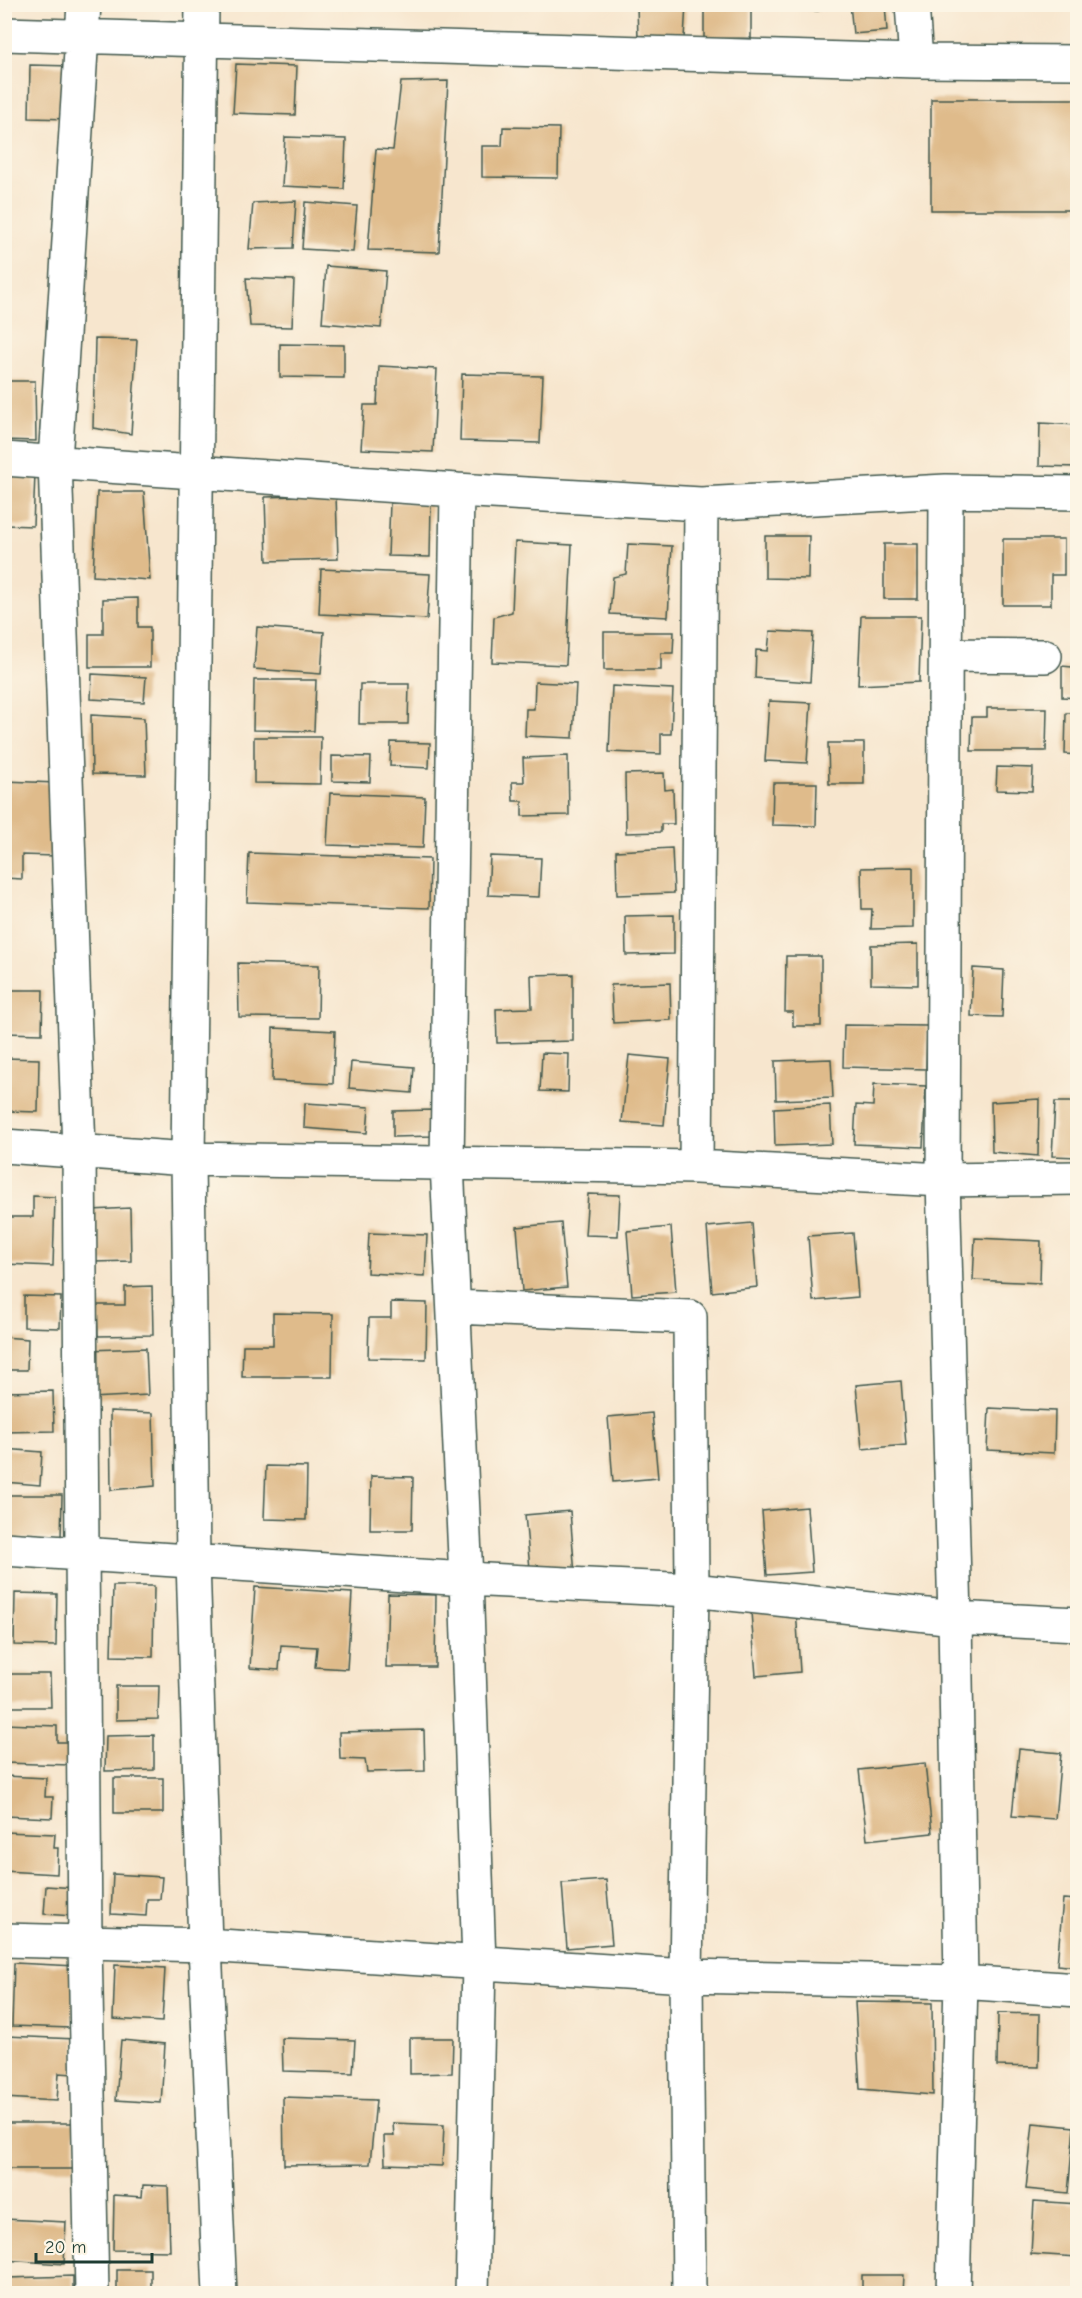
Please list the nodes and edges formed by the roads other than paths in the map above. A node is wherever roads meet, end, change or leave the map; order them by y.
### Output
1 (84, 4) edge
2 (202, 4) edge
3 (912, 4) edge
4 (4, 34) edge
5 (83, 37) junction
6 (201, 41) junction
7 (916, 61) junction
8 (1077, 62) edge
9 (4, 459) edge
10 (55, 461) junction
11 (198, 471) junction
12 (457, 490) junction
13 (946, 491) junction
14 (1077, 492) edge
15 (701, 504) junction
16 (945, 656) junction
17 (1045, 657) dead end
18 (4, 1146) edge
19 (79, 1151) junction
20 (188, 1159) junction
21 (447, 1163) junction
22 (696, 1167) junction
23 (1077, 1178) edge
24 (943, 1180) junction
25 (455, 1307) junction
26 (4, 1549) edge
27 (81, 1552) junction
28 (193, 1561) junction
29 (466, 1579) junction
30 (692, 1590) junction
31 (955, 1618) junction
32 (1077, 1624) edge
33 (4, 1940) edge
34 (85, 1942) junction
35 (205, 1945) junction
36 (479, 1963) junction
37 (686, 1976) junction
38 (961, 1982) junction
39 (1077, 1990) edge
40 (92, 2294) edge
41 (220, 2294) edge
42 (472, 2294) edge
43 (689, 2294) edge
44 (953, 2294) edge

1 - 5 street
2 - 6 street
3 - 7 street
4 - 5 street
5 - 6 street
5 - 10 street
6 - 7 street
6 - 11 street
7 - 8 street
9 - 10 street
10 - 11 street
10 - 19 street
11 - 12 street
11 - 20 street
12 - 15 street
12 - 21 street
13 - 14 street
13 - 15 street
13 - 16 street
15 - 22 street
16 - 17 street
16 - 24 street
18 - 19 street
19 - 20 street
19 - 27 street
20 - 21 street
20 - 28 street
21 - 22 street
21 - 25 street
22 - 24 street
23 - 24 street
24 - 31 street
25 - 29 street
25 - 30 street
26 - 27 street
27 - 28 street
27 - 34 street
28 - 29 street
28 - 35 street
29 - 30 street
29 - 36 street
30 - 31 street
30 - 37 street
31 - 32 street
31 - 38 street
33 - 34 street
34 - 35 street
34 - 40 street
35 - 36 street
35 - 41 street
36 - 37 street
36 - 42 street
37 - 38 street
37 - 43 street
38 - 39 street
38 - 44 street

